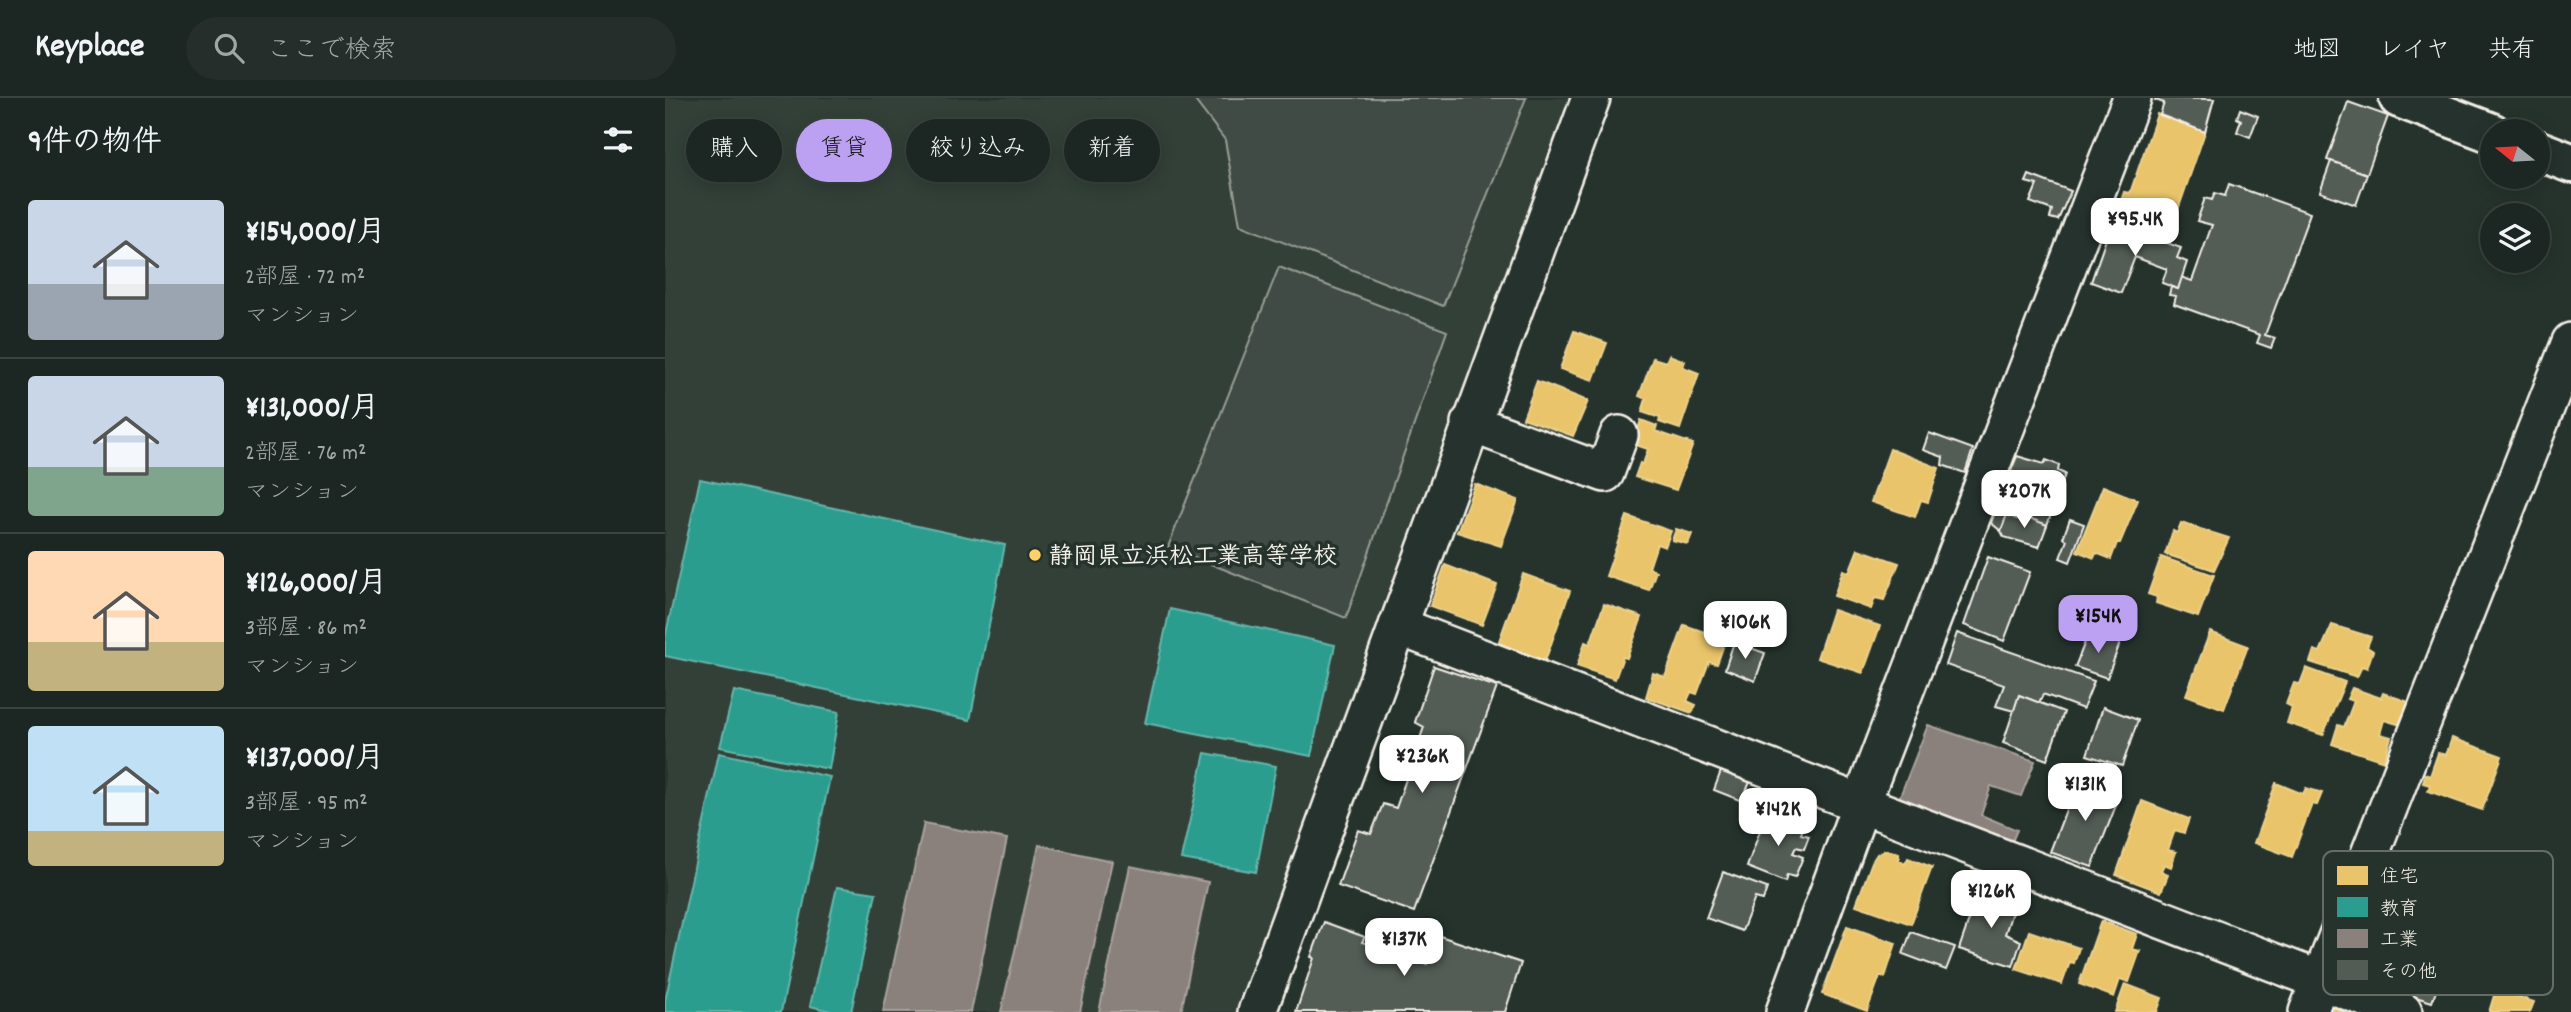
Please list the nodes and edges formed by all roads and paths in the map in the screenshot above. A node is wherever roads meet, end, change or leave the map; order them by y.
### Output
1 (1591, 98) edge
2 (2132, 98) edge
3 (2399, 98) edge
4 (2480, 128) edge
5 (2550, 155) edge
6 (2571, 163) edge
7 (2571, 342) edge
8 (1470, 423) junction
9 (1619, 435) dead end
10 (1398, 626) junction
11 (1861, 804) junction
12 (2371, 851) edge
13 (2323, 974) edge
14 (2314, 997) edge
15 (1257, 1012) edge
16 (1785, 1012) edge
17 (2403, 1012) edge

1 - 8 street
2 - 11 street
3 - 4 street
5 - 6 street
7 - 12 street
8 - 9 street
8 - 10 street
10 - 11 street
10 - 15 street
11 - 14 street
11 - 16 street
13 - 14 street
14 - 17 street

